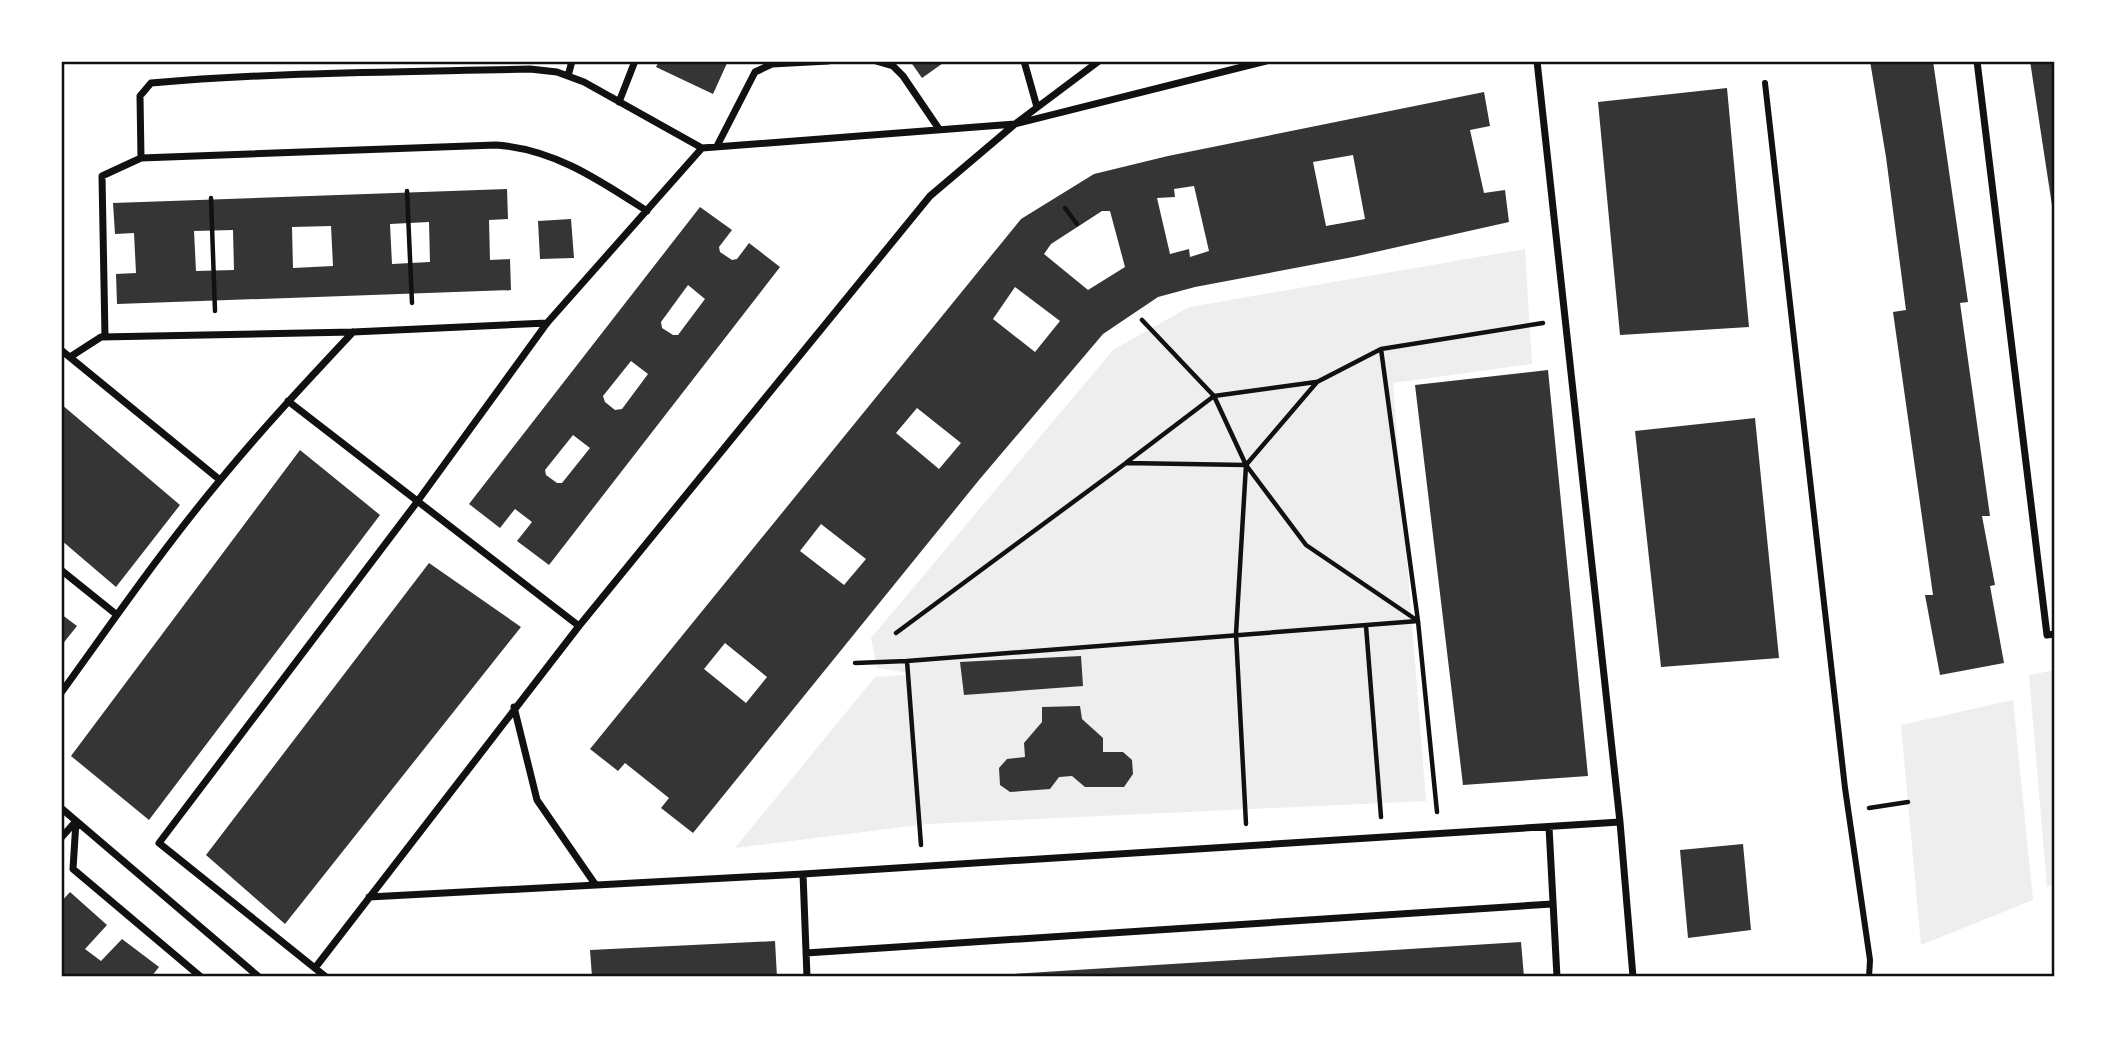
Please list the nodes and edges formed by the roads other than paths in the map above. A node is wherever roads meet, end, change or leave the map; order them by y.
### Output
1 (341, 61) edge
2 (572, 61) edge
3 (635, 61) edge
4 (828, 61) edge
5 (876, 61) edge
6 (1024, 61) edge
7 (1100, 61) edge
8 (1537, 61) edge
9 (1977, 61) edge
10 (1261, 62) edge
11 (341, 72) junction
12 (568, 76) junction
13 (1765, 83) dead end
14 (619, 102) junction
15 (1037, 107) junction
16 (1015, 124) junction
17 (939, 130) junction
18 (716, 146) junction
19 (702, 148) junction
20 (141, 159) junction
21 (647, 211) junction
22 (547, 323) junction
23 (353, 332) junction
24 (105, 337) junction
25 (61, 350) edge
26 (70, 357) junction
27 (288, 401) junction
28 (219, 481) junction
29 (417, 502) junction
30 (61, 570) edge
31 (117, 615) junction
32 (579, 626) junction
33 (2051, 635) edge
34 (61, 693) edge
35 (514, 707) junction
36 (61, 808) edge
37 (76, 821) junction
38 (1620, 822) junction
39 (1549, 827) junction
40 (61, 838) edge
41 (803, 874) junction
42 (595, 884) junction
43 (369, 897) junction
44 (1552, 904) junction
45 (806, 953) junction
46 (315, 968) junction
47 (190, 973) edge
48 (201, 977) edge
49 (259, 977) edge
50 (326, 977) edge
51 (807, 977) edge
52 (1557, 977) edge
53 (1633, 977) edge
54 (1869, 977) edge

1 - 11 street
2 - 12 street
3 - 14 street
4 - 18 street
5 - 17 street
6 - 15 street
7 - 15 street
8 - 38 street
9 - 33 street
10 - 16 street
11 - 12 street
11 - 20 street
12 - 14 street
13 - 54 street
14 - 19 street
15 - 16 street
16 - 17 street
16 - 32 street
17 - 18 street
18 - 19 street
19 - 21 street
20 - 21 street
20 - 24 street
21 - 22 street
22 - 23 street
22 - 29 street
23 - 24 street
23 - 27 street
24 - 26 street
25 - 26 street
26 - 28 street
27 - 28 street
27 - 29 street
28 - 31 street
29 - 32 street
29 - 46 street
30 - 31 street
31 - 34 street
32 - 35 street
35 - 42 street
35 - 43 street
36 - 37 street
37 - 40 street
37 - 47 street
37 - 49 street
38 - 39 street
38 - 53 street
39 - 41 street
39 - 44 street
41 - 42 street
41 - 45 street
42 - 43 street
43 - 46 street
44 - 45 street
44 - 52 street
45 - 51 street
46 - 50 street
47 - 48 street

